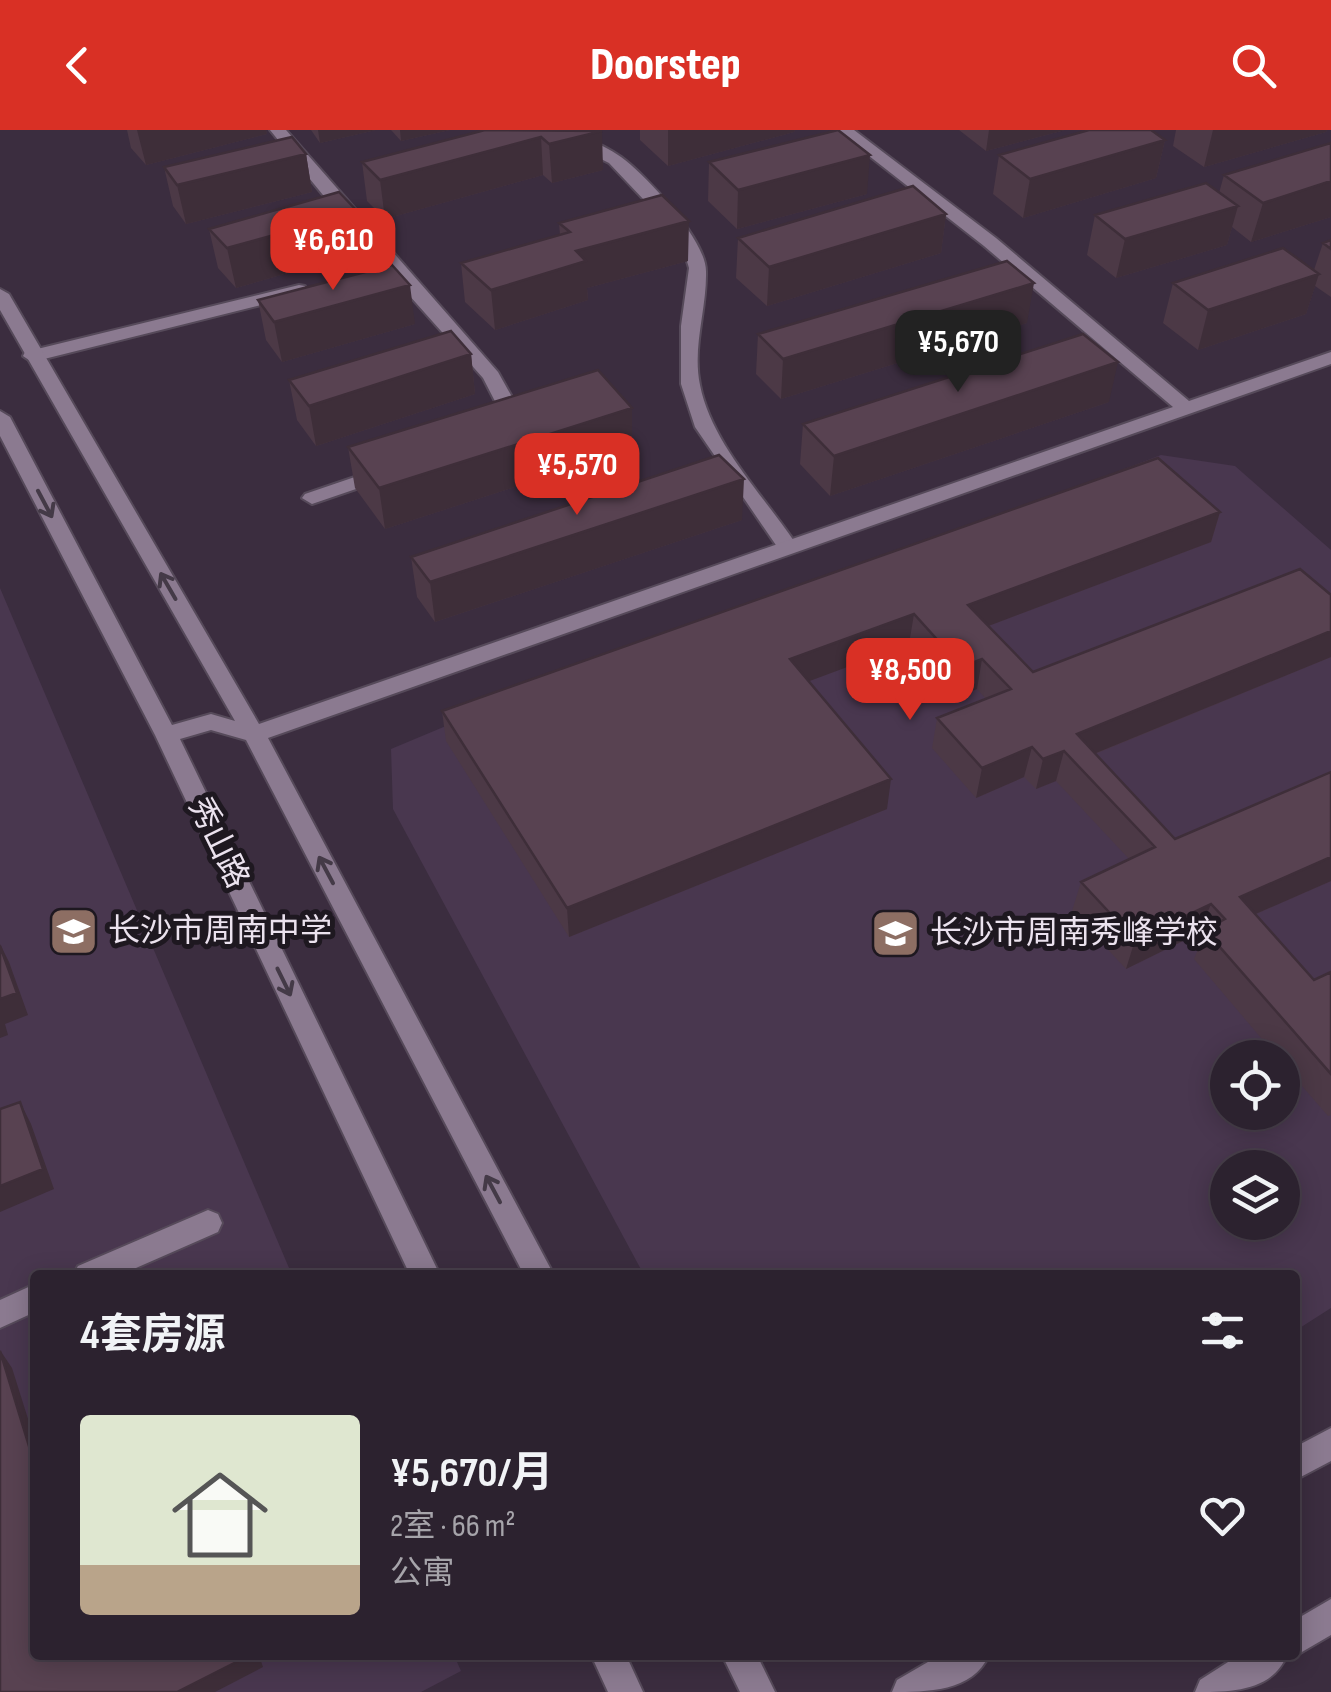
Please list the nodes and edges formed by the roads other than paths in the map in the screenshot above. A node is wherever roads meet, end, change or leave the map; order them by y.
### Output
1 (278, 130) edge
2 (551, 130) edge
3 (844, 130) edge
4 (320, 285) edge
5 (0, 294) edge
6 (32, 356) junction
7 (1331, 358) edge
8 (1185, 407) junction
9 (0, 417) edge
10 (478, 440) edge
11 (404, 466) edge
12 (312, 498) dead end
13 (787, 546) junction
14 (254, 734) junction
15 (166, 735) junction
16 (208, 1223) dead end
17 (100, 1270) edge
18 (423, 1270) edge
19 (536, 1270) edge
20 (30, 1300) edge
21 (0, 1314) edge
22 (1331, 1444) edge
23 (1300, 1462) edge
24 (1331, 1616) edge
25 (1300, 1636) edge
26 (610, 1660) edge
27 (742, 1660) edge
28 (963, 1660) edge
29 (1262, 1660) edge
30 (626, 1692) edge
31 (758, 1692) edge
32 (909, 1692) edge
33 (1212, 1692) edge

1 - 10 street
2 - 13 street
3 - 8 street
4 - 6 street
5 - 6 street
14 -> 6 street
7 - 8 street
8 - 13 street
9 -> 15 street, 秀山路
11 - 12 street
13 - 14 street
14 - 15 street
19 -> 14 street
15 -> 18 street, 秀山路
16 - 17 street
20 - 21 street
22 - 23 street
24 - 25 street
26 - 30 street
27 - 31 street
28 - 32 street
29 - 33 street

